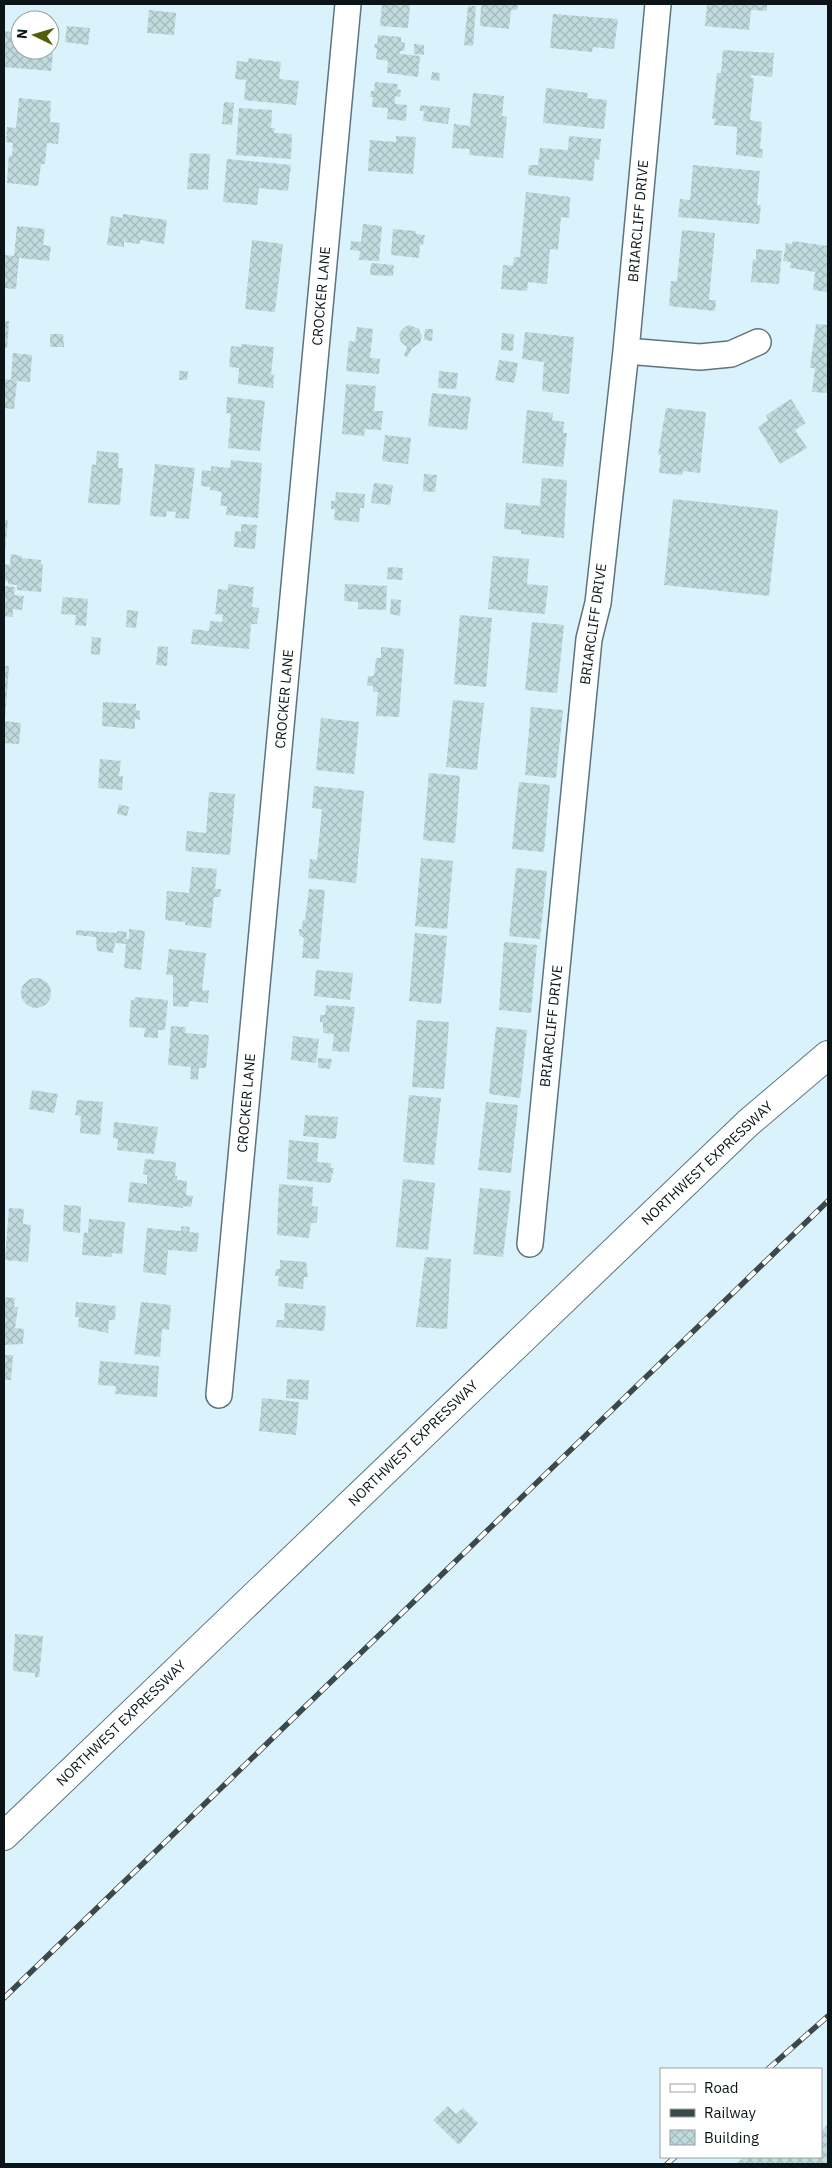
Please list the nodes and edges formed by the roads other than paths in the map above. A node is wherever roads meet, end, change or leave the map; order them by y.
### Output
1 (348, 4) edge
2 (658, 4) edge
3 (758, 342) dead end
4 (626, 351) junction
5 (828, 1055) edge
6 (530, 1244) dead end
7 (219, 1395) dead end
8 (4, 1836) edge

1 - 7 street, CROCKER LANE
2 - 4 street, BRIARCLIFF DRIVE
3 - 4 street
4 - 6 street, BRIARCLIFF DRIVE
5 - 8 main road, NORTHWEST EXPRESSWAY

